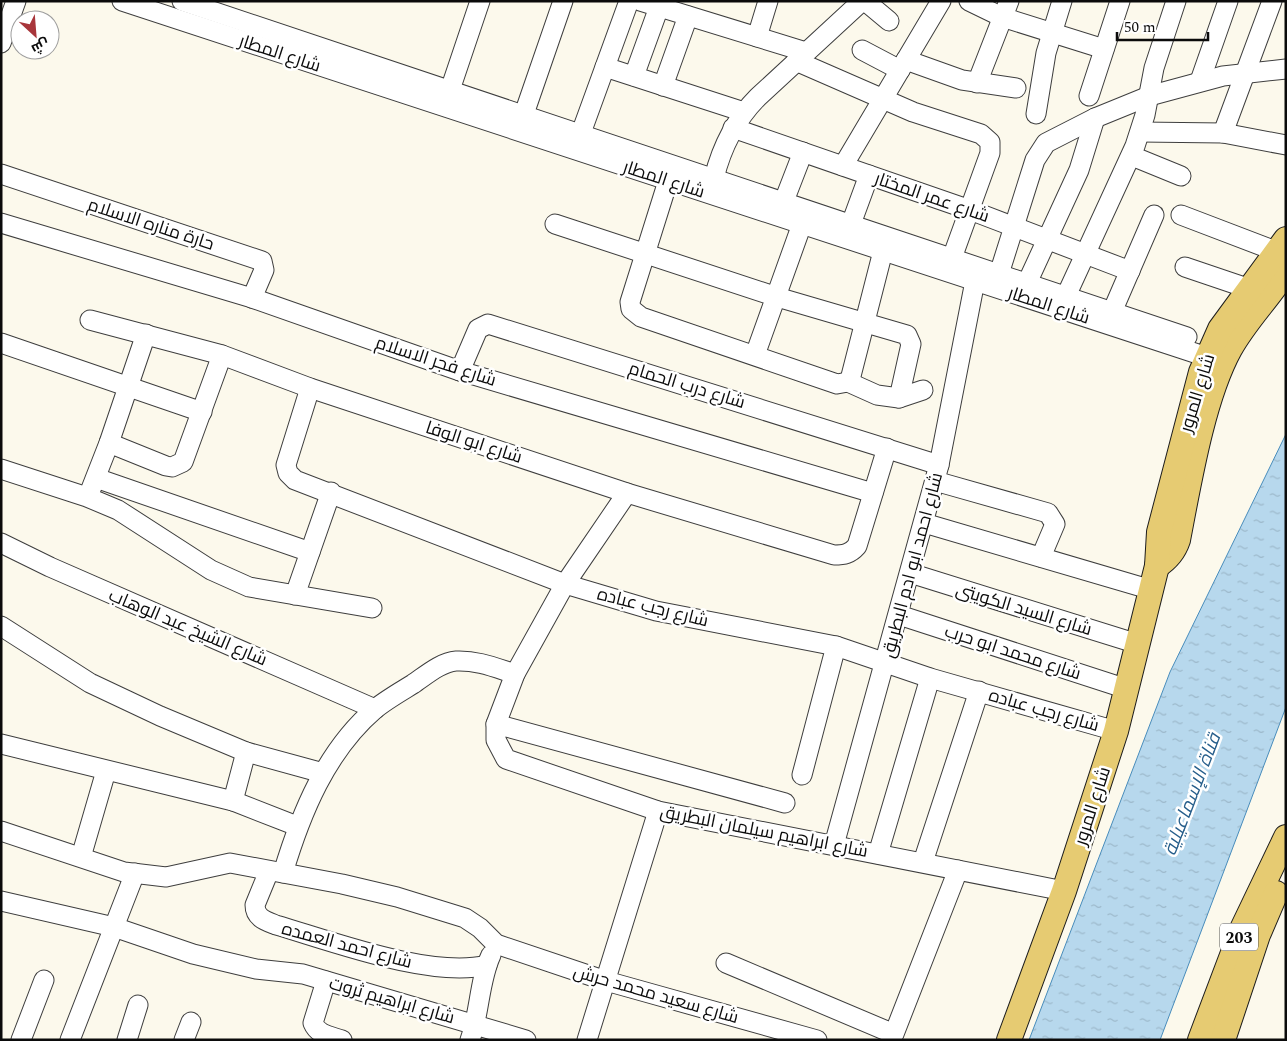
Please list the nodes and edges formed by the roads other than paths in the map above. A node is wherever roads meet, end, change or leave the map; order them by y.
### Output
1 (16, 1) edge
2 (122, 1) edge
3 (182, 1) edge
4 (480, 1) edge
5 (563, 1) edge
6 (629, 1) edge
7 (640, 1) edge
8 (768, 1) edge
9 (941, 1) edge
10 (969, 1) edge
11 (1062, 1) edge
12 (1120, 1) edge
13 (1176, 1) edge
14 (1228, 1) edge
15 (1272, 1) edge
16 (857, 2) edge
17 (659, 7) junction
18 (1005, 9) edge
19 (688, 16) junction
20 (889, 21) dead end
21 (1051, 34) junction
22 (757, 37) junction
23 (1, 42) edge
24 (1104, 49) junction
25 (862, 50) dead end
26 (802, 57) junction
27 (333, 60) junction
28 (903, 65) junction
29 (605, 67) junction
30 (1286, 69) edge
31 (1246, 73) junction
32 (634, 76) junction
33 (1200, 81) junction
34 (977, 83) junction
35 (663, 86) junction
36 (1016, 88) dead end
37 (450, 90) junction
38 (1089, 96) dead end
39 (1149, 96) junction
40 (883, 99) junction
41 (744, 112) junction
42 (524, 114) junction
43 (1036, 114) dead end
44 (1095, 118) junction
45 (733, 128) junction
46 (1140, 132) junction
47 (580, 133) junction
48 (1223, 133) junction
49 (1286, 145) edge
50 (803, 152) junction
51 (1132, 156) junction
52 (843, 166) junction
53 (1, 174) edge
54 (869, 175) junction
55 (1181, 176) dead end
56 (714, 178) junction
57 (668, 180) junction
58 (741, 195) junction
59 (784, 201) junction
60 (970, 210) junction
61 (1154, 215) dead end
62 (1181, 215) dead end
63 (1, 223) edge
64 (555, 224) dead end
65 (802, 224) junction
66 (851, 224) junction
67 (1014, 227) junction
68 (1047, 240) junction
69 (883, 250) junction
70 (646, 253) junction
71 (1086, 254) junction
72 (1283, 254) edge
73 (952, 258) junction
74 (1185, 266) dead end
75 (1130, 271) junction
76 (999, 274) junction
77 (975, 281) junction
78 (1027, 283) junction
79 (1066, 296) junction
80 (777, 297) junction
81 (1256, 297) junction
82 (252, 298) junction
83 (1286, 300) edge
84 (1112, 312) junction
85 (90, 320) dead end
86 (863, 324) junction
87 (146, 334) junction
88 (1, 343) edge
89 (1209, 351) junction
90 (222, 355) junction
91 (754, 355) junction
92 (460, 371) junction
93 (848, 382) junction
94 (128, 386) junction
95 (310, 388) junction
96 (923, 390) dead end
97 (899, 398) junction
98 (202, 412) junction
99 (109, 443) junction
100 (888, 448) junction
101 (1, 469) edge
102 (937, 473) junction
103 (96, 478) junction
104 (331, 492) junction
105 (628, 493) junction
106 (873, 494) junction
107 (87, 497) junction
108 (924, 522) junction
109 (1, 543) edge
110 (310, 552) junction
111 (1041, 557) junction
112 (1157, 566) junction
113 (910, 573) junction
114 (564, 584) junction
115 (1152, 590) junction
116 (295, 595) junction
117 (372, 608) dead end
118 (899, 615) junction
119 (1, 626) edge
120 (1138, 644) junction
121 (836, 646) junction
122 (886, 663) junction
123 (515, 674) junction
124 (930, 678) junction
125 (1126, 689) junction
126 (978, 691) junction
127 (376, 709) junction
128 (496, 724) junction
129 (1116, 731) junction
130 (1, 744) edge
131 (246, 752) junction
132 (106, 771) junction
133 (323, 773) junction
134 (802, 775) dead end
135 (233, 801) junction
136 (785, 802) dead end
137 (658, 811) junction
138 (297, 826) junction
139 (1, 831) edge
140 (1286, 837) edge
141 (834, 845) junction
142 (878, 854) junction
143 (81, 857) junction
144 (923, 862) junction
145 (958, 870) junction
146 (1286, 870) edge
147 (276, 872) junction
148 (135, 873) junction
149 (1064, 891) junction
150 (1, 901) edge
151 (114, 927) junction
152 (496, 944) junction
153 (726, 963) dead end
154 (487, 965) junction
155 (44, 980) dead end
156 (326, 981) junction
157 (606, 982) junction
158 (138, 1005) dead end
159 (191, 1022) dead end
160 (473, 1032) edge
161 (898, 1038) edge
162 (21, 1040) edge
163 (70, 1040) edge
164 (128, 1040) edge
165 (184, 1040) edge
166 (342, 1040) edge
167 (526, 1040) edge
168 (587, 1040) edge
169 (817, 1040) edge
170 (1009, 1040) edge
171 (1200, 1040) edge
172 (1223, 1040) edge

1 - 23 street
2 - 27 street, شارع المطار
3 - 27 street, شارع المطار
4 - 37 street
5 - 42 street
6 - 29 street
7 - 17 street
8 - 22 street
9 - 28 street
10 - 18 street
11 - 21 street
12 - 24 street
13 - 39 street
14 - 33 street
15 - 31 street
16 - 20 street
16 - 26 street
17 - 19 street
17 - 32 street
18 - 21 street
18 - 34 street
19 - 22 street
19 - 35 street
21 - 24 street
21 - 43 street
22 - 26 street
24 - 38 street
25 - 28 street
26 - 40 street
26 - 41 street
27 - 37 street, شارع المطار
27 - 57 street, شارع المطار
28 - 34 street
28 - 40 street
29 - 32 street
29 - 47 street
30 - 31 street
31 - 33 street
31 - 48 street
32 - 35 street
33 - 39 street
34 - 36 street
35 - 41 street
37 - 42 street, شارع المطار
39 - 44 street
39 - 46 street
40 - 52 street
40 - 60 street
41 - 45 street
42 - 47 street, شارع المطار
44 - 67 street
44 - 68 street
45 - 50 street, شارع عمر المختار
45 - 56 street
46 - 48 street
46 - 51 street
47 - 56 street, شارع المطار
48 - 49 street
50 - 52 street, شارع عمر المختار
50 - 59 street
51 - 55 street
51 - 71 street
52 - 54 street, شارع عمر المختار
53 - 82 street, حارة مناره الاسلام
54 - 60 street, شارع عمر المختار
54 - 66 street
56 - 58 street, شارع المطار
57 - 58 street, شارع المطار
57 - 70 street
58 - 59 street, شارع المطار
58 - 65 street, شارع المطار
59 - 66 street, شارع المطار
60 - 67 street, شارع عمر المختار
60 - 73 street
61 - 75 street
62 - 72 street
63 - 82 street, شارع فجر الاسلام
64 - 70 street
65 - 69 street, شارع المطار
65 - 80 street
66 - 73 street, شارع المطار
67 - 68 street, شارع عمر المختار
67 - 76 street
68 - 71 street, شارع عمر المختار
68 - 78 street
69 - 77 street, شارع المطار
69 - 86 street
70 - 80 street
70 - 91 street
71 - 75 street, شارع عمر المختار
71 - 79 street
72 - 81 main road, شارع المرور
73 - 76 street, شارع المطار
74 - 81 street
75 - 84 street
76 - 78 street, شارع المطار
77 - 89 street, شارع المطار
77 - 102 street, شارع احمد ابو ادم البطريق
78 - 79 street, شارع المطار
79 - 84 street, شارع المطار
80 - 86 street
80 - 91 street
81 - 83 main road
81 - 89 main road, شارع المرور
81 - 112 main road, شارع المرور
82 - 92 street, شارع فجر الاسلام
84 - 89 street, شارع المطار
85 - 87 street, شارع ابو الوفا
86 - 93 street
86 - 97 street
87 - 90 street, شارع ابو الوفا
87 - 94 street
88 - 94 street
89 - 112 main road, شارع المرور
90 - 95 street, شارع ابو الوفا
90 - 98 street
91 - 93 street
92 - 100 street, شارع درب الحمام
92 - 106 street, شارع فجر الاسلام
93 - 97 street
94 - 98 street
94 - 99 street
95 - 104 street, شارع رجب عباده
95 - 105 street, شارع ابو الوفا
96 - 97 street
98 - 99 street
99 - 103 street
100 - 102 street, شارع درب الحمام
100 - 106 street
101 - 107 street
102 - 108 street, شارع احمد ابو ادم البطريق
102 - 111 street, شارع درب الحمام
103 - 107 street
103 - 110 street
104 - 110 street
104 - 114 street, شارع رجب عباده
105 - 106 street, شارع ابو الوفا
105 - 114 street
107 - 116 street
108 - 111 street
108 - 113 street, شارع احمد ابو ادم البطريق
109 - 127 street, شارع الشيخ عبد الوهاب
110 - 116 street
111 - 115 street
112 - 115 main road, شارع المرور
113 - 118 street, شارع احمد ابو ادم البطريق
113 - 120 street, شارع السيد الكويتى
114 - 121 street, شارع رجب عباده
114 - 123 street
115 - 120 main road, شارع المرور
116 - 117 street
118 - 122 street, شارع احمد ابو ادم البطريق
118 - 125 street, شارع محمد ابو حرب
119 - 131 street
120 - 125 main road, شارع المرور
121 - 122 street, شارع رجب عباده
121 - 134 street
122 - 124 street, شارع رجب عباده
122 - 141 street, شارع احمد ابو ادم البطريق
123 - 127 street
123 - 128 street
124 - 126 street, شارع رجب عباده
124 - 142 street
125 - 129 main road, شارع المرور
126 - 129 street, شارع رجب عباده
126 - 144 street
127 - 133 street
128 - 136 street
128 - 137 street, شارع ابراهيم سيلمان البطريق
129 - 149 main road, شارع المرور
130 - 132 street
131 - 133 street
131 - 135 street
132 - 135 street
132 - 143 street
133 - 138 street
135 - 138 street
137 - 141 street, شارع ابراهيم سيلمان البطريق
137 - 157 street
138 - 147 street
139 - 143 street
140 - 171 main road, 203
141 - 142 street, شارع ابراهيم سيلمان البطريق
142 - 144 street, شارع ابراهيم سيلمان البطريق
143 - 148 street
144 - 145 street, شارع ابراهيم سيلمان البطريق
145 - 149 street, شارع ابراهيم سيلمان البطريق
145 - 161 street
146 - 172 main road, 203
147 - 148 street
147 - 152 street
147 - 154 street, شارع احمد العمده
148 - 151 street
149 - 170 main road, شارع المرور
150 - 151 street, شارع ابراهيم ثروت
151 - 156 street, شارع ابراهيم ثروت
151 - 163 street
152 - 154 street
152 - 157 street, شارع سعيد محمد حرش
153 - 161 street
154 - 160 street
155 - 162 street
156 - 160 street, شارع ابراهيم ثروت
156 - 166 street
157 - 168 street
157 - 169 street, شارع سعيد محمد حرش
158 - 164 street
159 - 165 street
160 - 167 street, شارع ابراهيم ثروت

